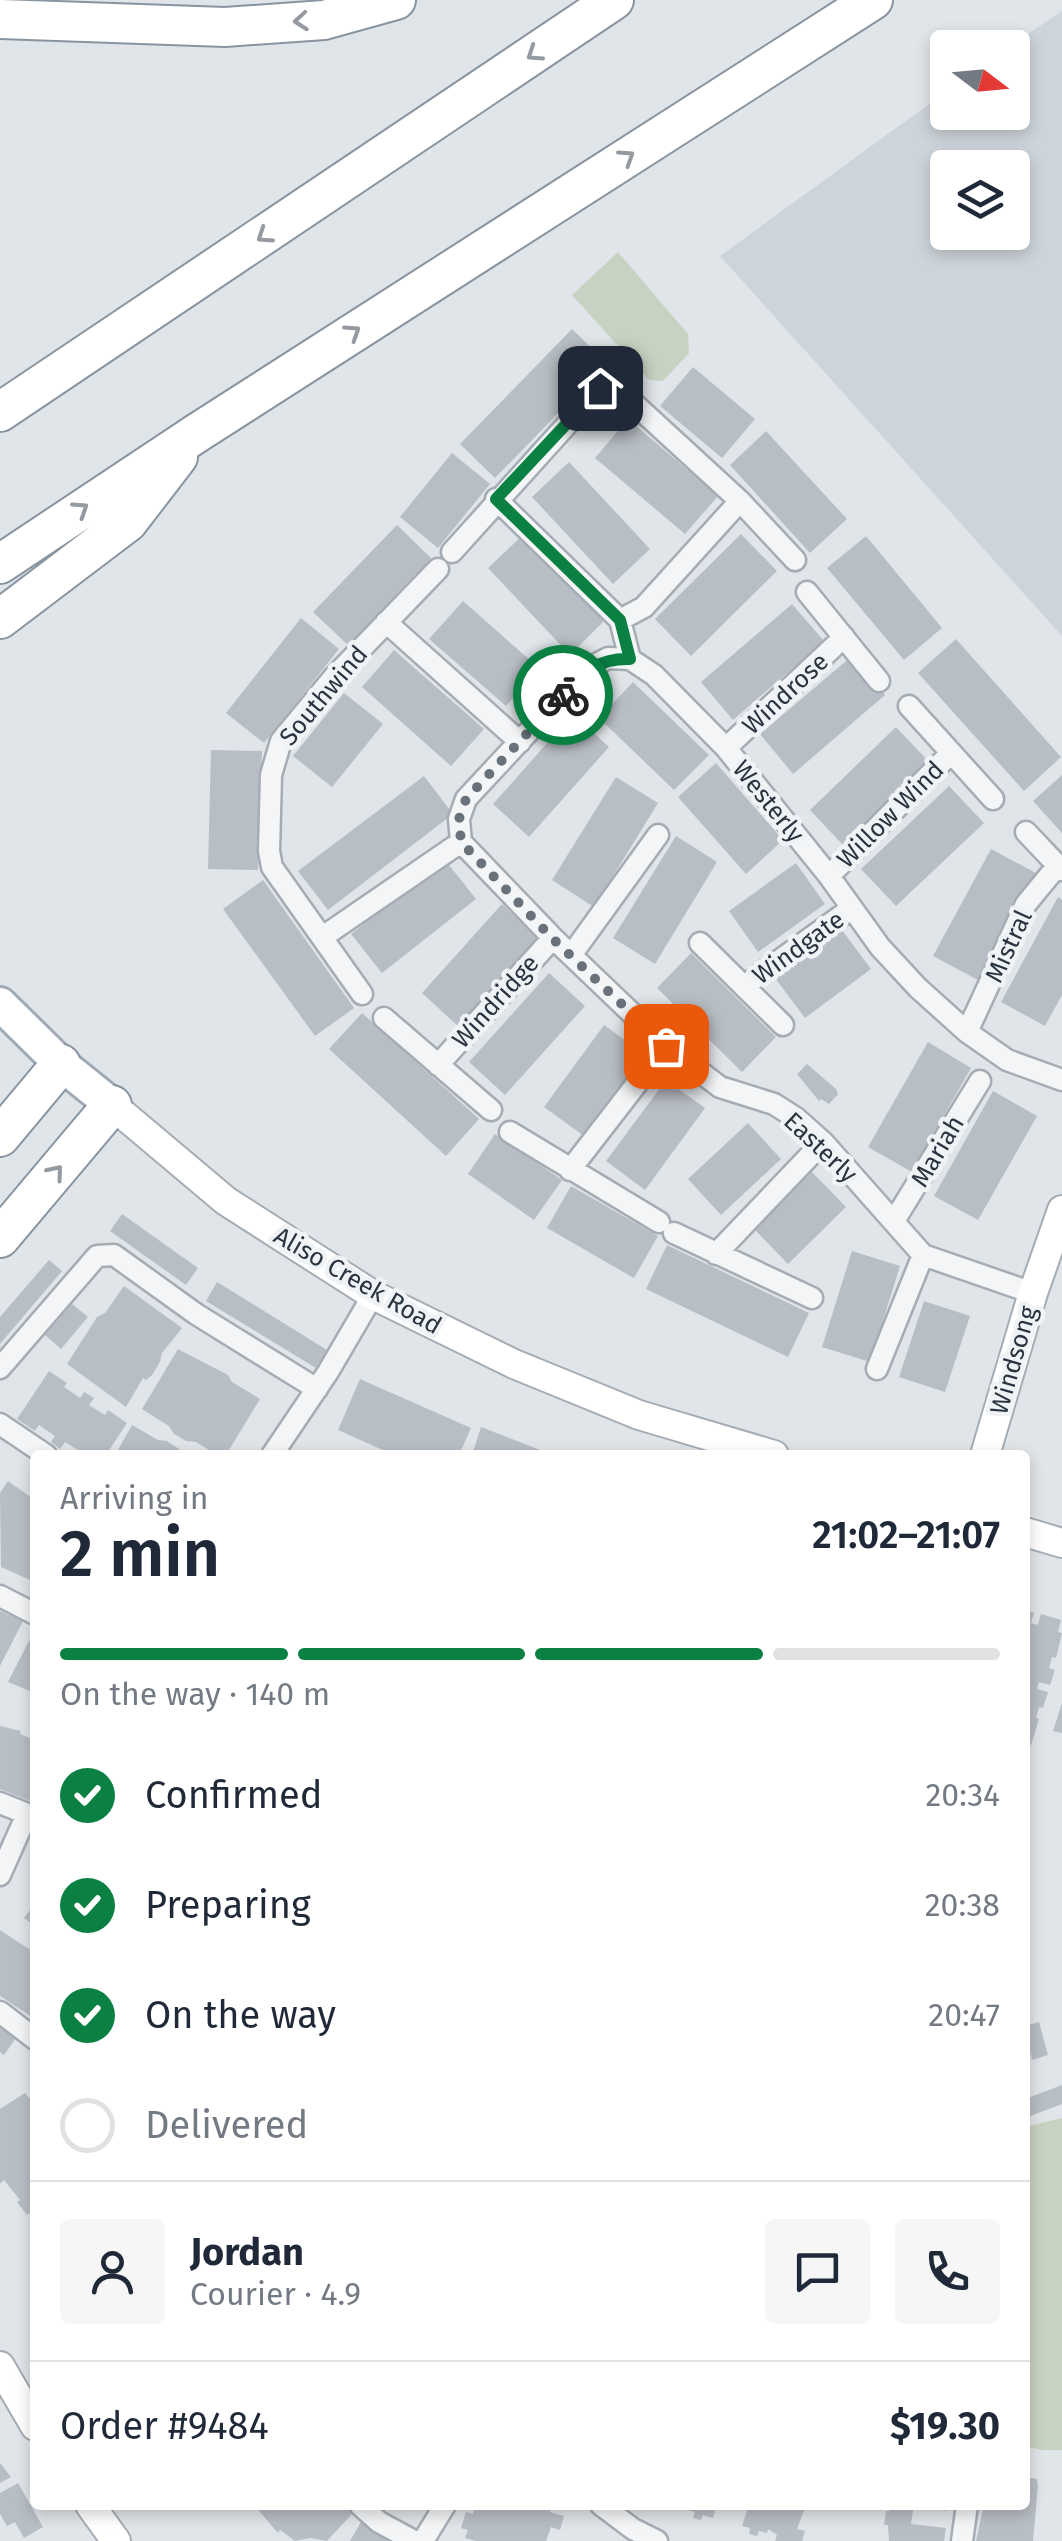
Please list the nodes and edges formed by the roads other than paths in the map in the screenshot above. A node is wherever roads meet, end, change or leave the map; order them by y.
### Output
1 (396, 0) edge
2 (614, 0) edge
3 (872, 0) edge
4 (0, 19) edge
5 (0, 412) edge
6 (197, 433) junction
7 (496, 499) junction
8 (740, 501) junction
9 (795, 560) dead end
10 (0, 564) edge
11 (807, 592) dead end
12 (0, 619) edge
13 (620, 620) junction
14 (386, 622) junction
15 (844, 637) junction
16 (630, 659) junction
17 (879, 681) dead end
18 (909, 706) dead end
19 (520, 742) junction
20 (726, 748) junction
21 (951, 752) junction
22 (993, 799) dead end
23 (1026, 832) dead end
24 (658, 835) dead end
25 (461, 842) junction
26 (1060, 868) edge
27 (829, 876) junction
28 (852, 908) junction
29 (324, 936) junction
30 (552, 938) junction
31 (700, 943) dead end
32 (572, 954) junction
33 (744, 986) junction
34 (362, 994) dead end
35 (0, 1004) edge
36 (384, 1018) dead end
37 (783, 1025) dead end
38 (967, 1032) junction
39 (666, 1046) junction
40 (61, 1064) junction
41 (438, 1065) junction
42 (1062, 1080) edge
43 (980, 1081) dead end
44 (112, 1105) junction
45 (491, 1110) dead end
46 (510, 1132) dead end
47 (0, 1137) edge
48 (823, 1142) junction
49 (570, 1170) junction
50 (1062, 1210) edge
51 (894, 1222) junction
52 (0, 1238) edge
53 (716, 1254) junction
54 (922, 1255) junction
55 (1033, 1293) junction
56 (374, 1295) junction
57 (812, 1298) dead end
58 (0, 1368) edge
59 (877, 1369) dead end
60 (316, 1389) junction
61 (0, 1424) edge
62 (39, 1450) edge
63 (275, 1450) edge
64 (757, 1450) edge
65 (986, 1450) edge
66 (1030, 1533) edge
67 (1062, 1543) edge
68 (0, 1596) edge
69 (30, 1611) edge
70 (0, 1803) edge
71 (30, 1816) edge
72 (30, 1818) edge
73 (0, 1875) edge
74 (0, 2012) edge
75 (30, 2034) edge
76 (0, 2366) edge
77 (30, 2417) edge
78 (94, 2510) edge
79 (366, 2510) edge
80 (442, 2510) edge
81 (608, 2510) edge
82 (966, 2510) edge
83 (116, 2541) edge
84 (414, 2541) edge
85 (422, 2541) edge
86 (657, 2541) edge
87 (962, 2541) edge

1 -> 4 highway
2 -> 5 highway
6 -> 3 highway
10 -> 6 highway
6 - 12 highway
7 - 8 street, Southwind
7 - 13 street
7 - 14 street, Southwind
8 - 9 street
8 - 13 street
11 - 15 street, Windrose
13 - 16 street
14 - 19 street, Southwind
14 - 29 street, Southwind
15 - 17 street, Windrose
15 - 20 street, Windrose
16 - 19 street
16 - 20 street, Westerly
18 - 21 street, Willow Wind
19 - 25 street
20 - 27 street, Westerly
21 - 22 street, Willow Wind
21 - 27 street, Willow Wind
23 - 26 street, Mistral
24 - 32 street
25 - 29 street
25 - 30 street, Easterly
26 - 38 street, Mistral
27 - 28 street, Westerly
28 - 33 street, Windgate
28 - 38 street, Westerly
29 - 34 street, Southwind
30 - 32 street, Easterly
30 - 41 street, Windridge
31 - 33 street, Windgate
32 - 39 street, Easterly
33 - 37 street, Windgate
35 - 40 main road, Aliso Creek Road
36 - 41 street, Windridge
38 - 42 street, Westerly
39 - 48 street, Easterly
39 - 49 street
40 - 44 main road, Aliso Creek Road
40 - 47 highway
41 - 45 street, Windridge
43 - 51 street, Mariah
52 -> 44 highway
44 - 56 main road, Aliso Creek Road
46 - 49 street
48 - 51 street, Easterly
48 - 53 street
49 - 53 street
50 - 55 main road, Windsong
51 - 54 street, Easterly
53 - 57 street
54 - 55 street
54 - 59 street
55 - 65 main road, Windsong
56 - 60 street
56 - 64 main road, Aliso Creek Road
58 - 60 street
60 - 63 street
61 - 62 street
66 - 67 main road
68 - 69 street
70 - 71 street
72 - 73 street
74 - 75 street
76 - 77 main road
78 - 83 main road
79 - 84 street
80 - 85 street
81 - 86 street
82 - 87 street

